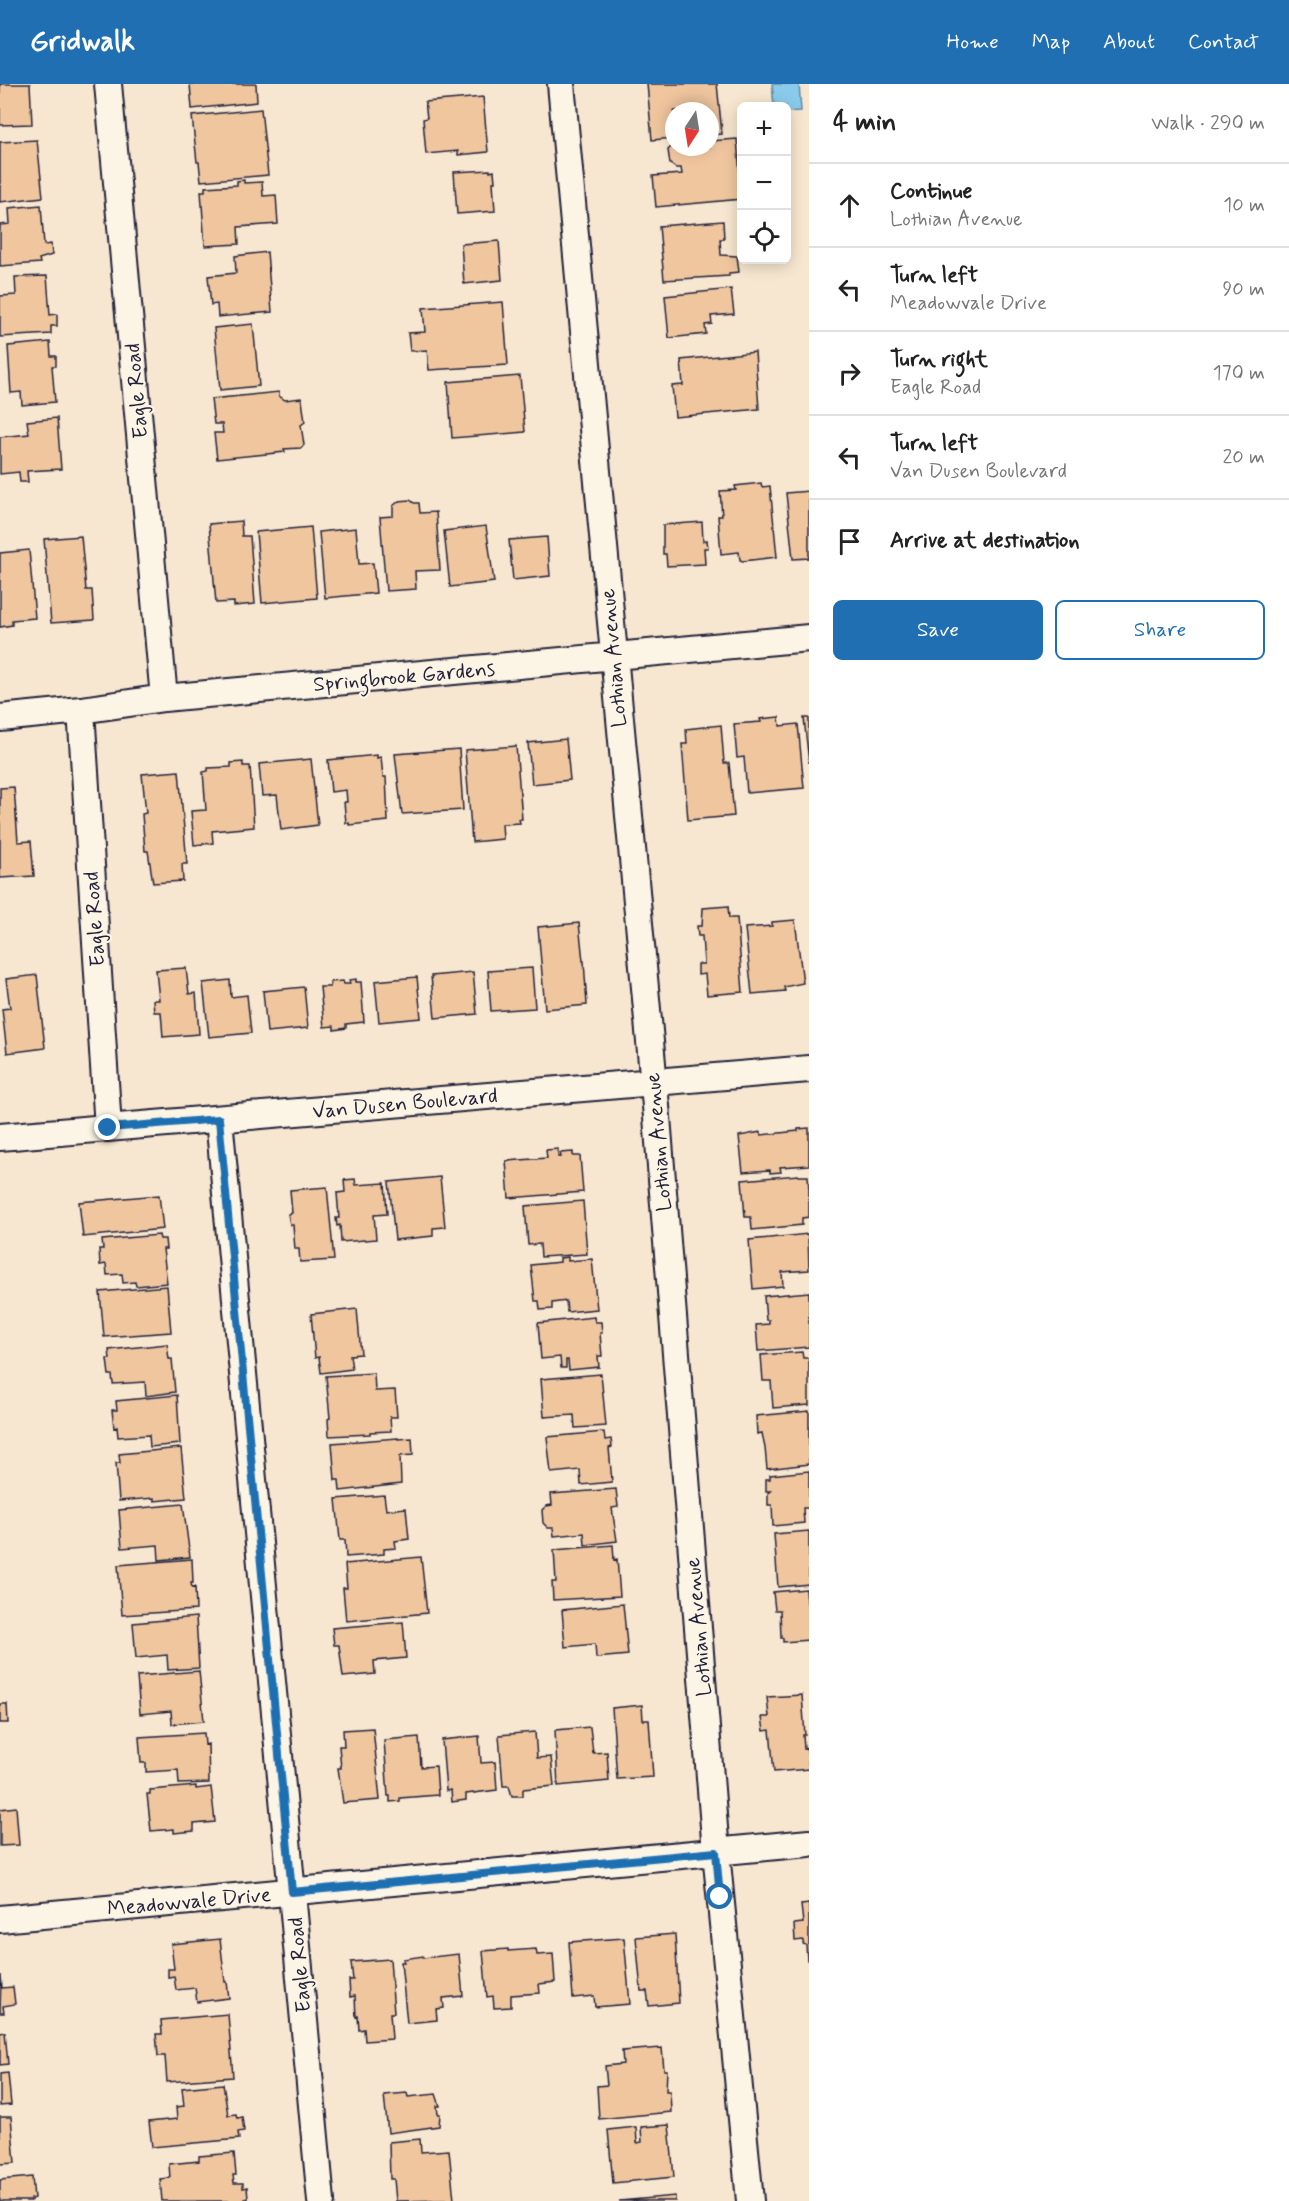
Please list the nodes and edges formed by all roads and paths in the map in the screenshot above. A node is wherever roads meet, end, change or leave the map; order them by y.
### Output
1 (108, 84) edge
2 (561, 84) edge
3 (809, 638) edge
4 (613, 656) junction
5 (164, 698) junction
6 (81, 710) junction
7 (0, 718) edge
8 (809, 1069) edge
9 (654, 1082) junction
10 (219, 1119) junction
11 (108, 1128) junction
12 (0, 1137) edge
13 (809, 1843) edge
14 (716, 1852) junction
15 (292, 1892) junction
16 (0, 1918) edge
17 (321, 2201) edge
18 (750, 2201) edge

1 - 5 street, Eagle Road
2 - 4 street, Lothian Avenue
3 - 4 street, Springbrook Gardens
4 - 5 street, Springbrook Gardens
4 - 9 street, Lothian Avenue
5 - 6 street, Springbrook Gardens
6 - 7 street, Springbrook Gardens
6 - 11 street, Eagle Road
8 - 9 street, Van Dusen Boulevard
9 - 10 street, Van Dusen Boulevard
9 - 14 street, Lothian Avenue
10 - 11 street, Van Dusen Boulevard
10 - 15 street, Eagle Road
11 - 12 street, Van Dusen Boulevard
13 - 14 street, Meadowvale Drive
14 - 15 street, Meadowvale Drive
14 - 18 street, Lothian Avenue
15 - 16 street, Meadowvale Drive
15 - 17 street, Eagle Road

